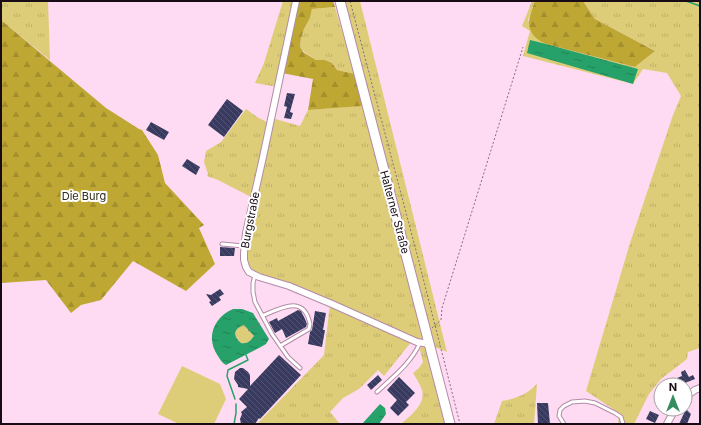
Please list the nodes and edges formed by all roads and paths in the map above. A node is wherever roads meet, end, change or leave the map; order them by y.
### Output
1 (296, 1) edge
2 (340, 1) edge
3 (350, 1) edge
4 (523, 47) dead end
5 (222, 244) dead end
6 (244, 246) junction
7 (255, 275) junction
8 (262, 316) junction
9 (264, 320) junction
10 (435, 326) junction
11 (248, 331) dead end
12 (427, 332) junction
13 (420, 342) junction
14 (430, 344) junction
15 (280, 346) junction
16 (300, 368) dead end
17 (377, 392) dead end
18 (450, 424) edge
19 (460, 424) edge
20 (564, 424) edge
21 (623, 424) edge

1 - 6 street, Burgstraße
2 - 12 main road, Halterner Straße
3 - 10 path
4 - 10 path
5 - 6 lane
6 - 7 street, Burgstraße
7 - 8 lane
7 - 13 street
8 - 9 lane
8 - 15 lane
9 - 11 path
9 - 15 lane
10 - 12 path
10 - 19 path
12 - 14 main road, Halterner Straße
13 - 14 street
13 - 17 lane
14 - 18 main road, Halterner Straße
15 - 16 lane
20 - 21 lane

